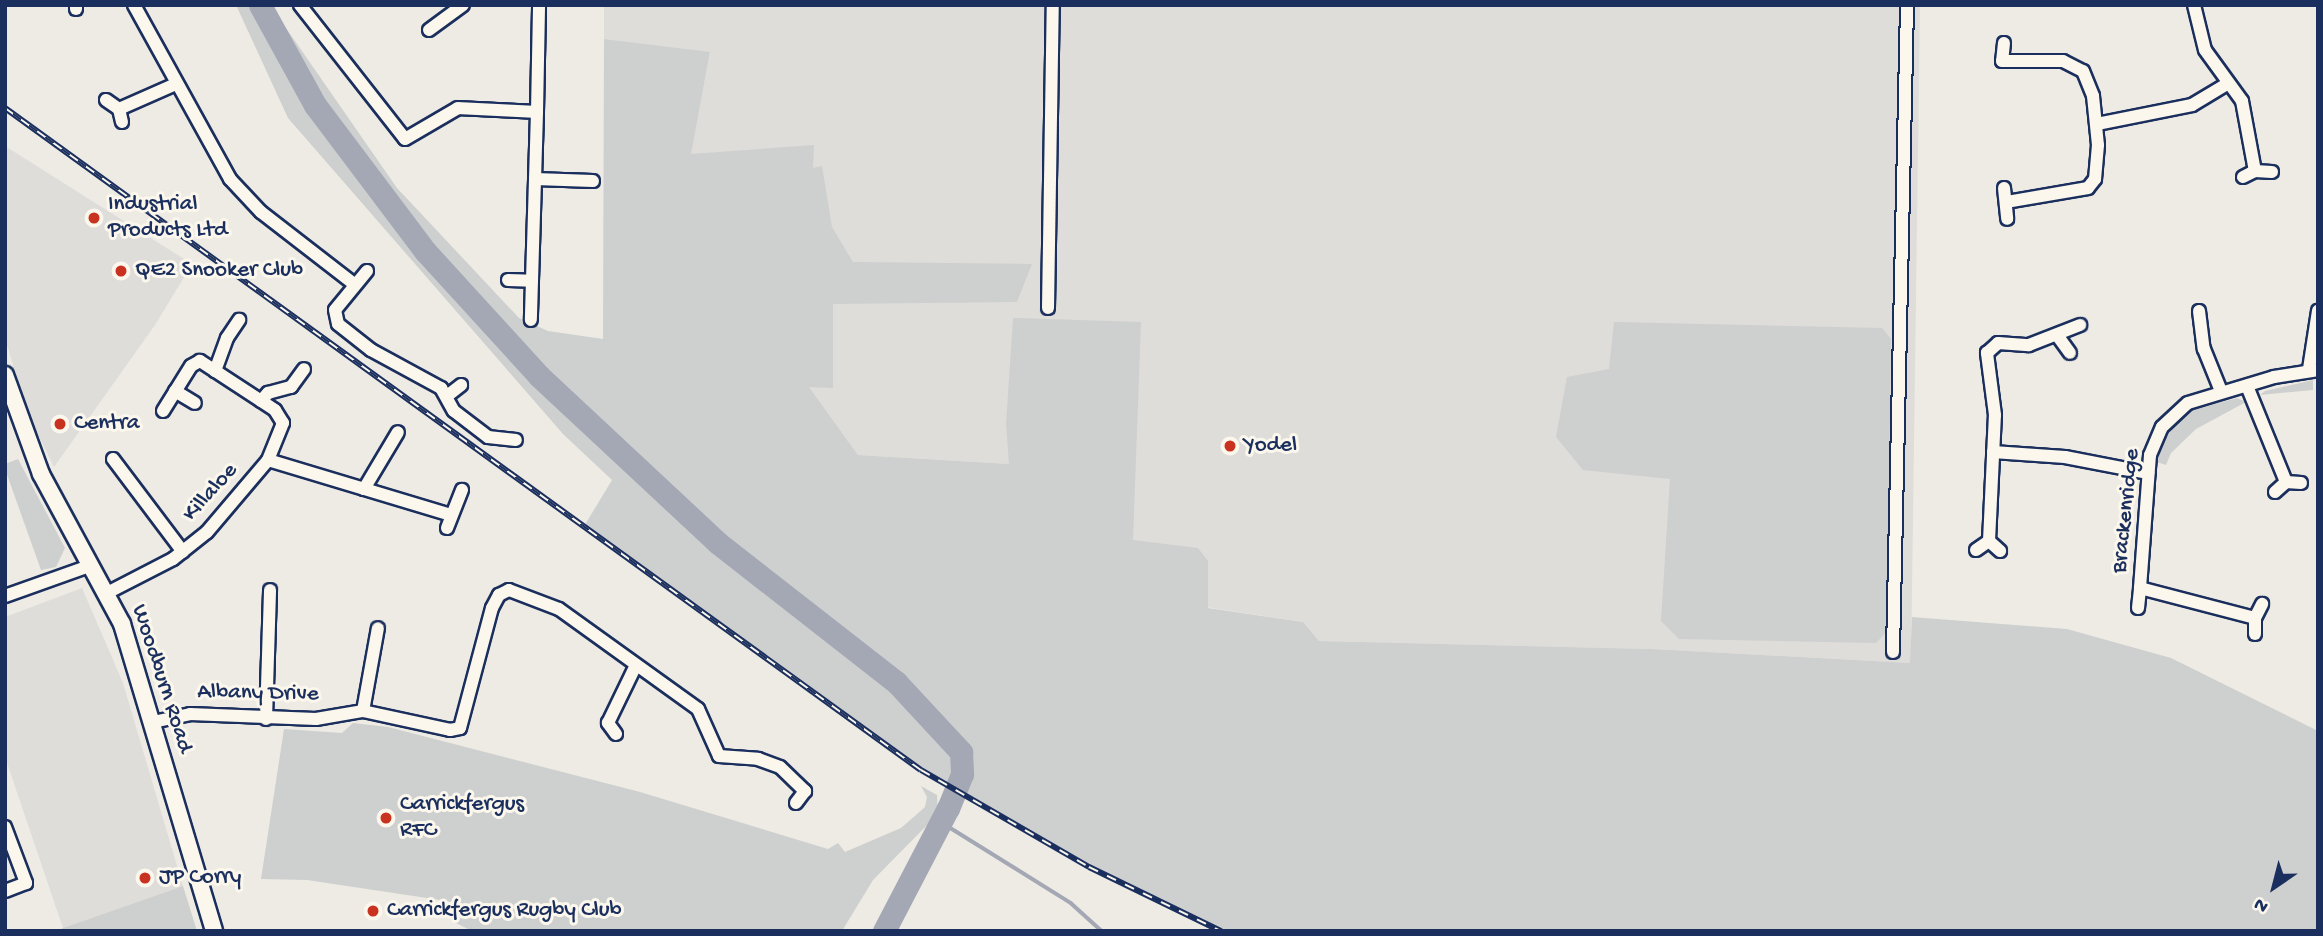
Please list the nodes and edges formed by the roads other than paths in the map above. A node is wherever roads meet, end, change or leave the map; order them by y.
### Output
1 (134, 5) edge
2 (300, 5) edge
3 (463, 5) edge
4 (539, 5) edge
5 (1053, 5) edge
6 (1907, 5) edge
7 (2194, 5) edge
8 (444, 11) edge
9 (429, 30) dead end
10 (2004, 43) dead end
11 (176, 84) junction
12 (2227, 84) junction
13 (106, 100) dead end
14 (119, 109) junction
15 (537, 112) junction
16 (122, 122) dead end
17 (2097, 124) junction
18 (2272, 172) dead end
19 (535, 179) junction
20 (593, 181) dead end
21 (2004, 188) dead end
22 (2007, 202) junction
23 (2007, 219) dead end
24 (367, 271) dead end
25 (508, 280) dead end
26 (532, 281) junction
27 (354, 284) junction
28 (1048, 308) dead end
29 (2199, 311) dead end
30 (2318, 311) edge
31 (239, 320) dead end
32 (531, 320) dead end
33 (2080, 326) dead end
34 (2057, 335) junction
35 (2070, 353) dead end
36 (304, 369) dead end
37 (2314, 370) edge
38 (215, 371) junction
39 (5, 375) edge
40 (461, 384) dead end
41 (2247, 386) junction
42 (175, 391) junction
43 (2221, 391) junction
44 (447, 396) junction
45 (261, 401) junction
46 (195, 402) dead end
47 (163, 411) dead end
48 (397, 432) dead end
49 (516, 440) dead end
50 (1993, 452) junction
51 (113, 459) dead end
52 (268, 460) junction
53 (2148, 473) junction
54 (2286, 482) junction
55 (2301, 483) dead end
56 (364, 489) junction
57 (462, 490) dead end
58 (2275, 492) dead end
59 (1989, 541) junction
60 (1976, 550) dead end
61 (2000, 551) dead end
62 (183, 552) junction
63 (92, 565) junction
64 (2140, 588) junction
65 (270, 590) dead end
66 (107, 593) junction
67 (5, 596) edge
68 (2262, 604) dead end
69 (2138, 608) dead end
70 (2255, 618) junction
71 (378, 628) dead end
72 (2255, 634) dead end
73 (1893, 652) dead end
74 (636, 665) junction
75 (363, 711) junction
76 (266, 719) junction
77 (153, 722) junction
78 (607, 725) dead end
79 (796, 803) dead end
80 (5, 827) edge
81 (5, 891) edge
82 (214, 931) edge

1 - 11 street
2 - 15 street
3 - 8 street
4 - 15 street
5 - 28 street
6 - 73 street
7 - 12 street
8 - 9 street
10 - 17 street
11 - 14 street
11 - 27 street
12 - 17 street
12 - 18 street
13 - 14 street
14 - 16 street
15 - 19 street
17 - 22 street
19 - 20 street
19 - 26 street
21 - 22 street
22 - 23 street
24 - 27 street
25 - 26 street
26 - 32 street
27 - 44 street
29 - 43 street
30 - 37 street, Brackenridge
31 - 38 street
33 - 34 street
34 - 35 street
34 - 50 street
36 - 45 street
37 - 41 street, Brackenridge
38 - 42 street
38 - 45 street, Killaloe
39 - 63 street, Woodburn Road
40 - 44 street
41 - 43 street, Brackenridge
41 - 54 street
42 - 46 street
42 - 47 street
43 - 53 street, Brackenridge
44 - 49 street
45 - 52 street, Killaloe
48 - 56 street
50 - 53 street
50 - 59 street
51 - 62 street, Killaloe
52 - 56 street, Killaloe
52 - 62 street, Killaloe
53 - 64 street, Brackenridge
54 - 55 street
54 - 58 street
56 - 57 street, Killaloe
59 - 60 street
59 - 61 street
62 - 66 street, Killaloe
63 - 66 street, Woodburn Road
63 - 67 street
64 - 69 street, Brackenridge
64 - 70 street, Brackenridge
65 - 76 street
66 - 77 street, Woodburn Road
68 - 70 street
70 - 72 street
71 - 75 street
74 - 75 street, Albany Drive
74 - 78 street
74 - 79 street, Albany Drive
75 - 76 street, Albany Drive
76 - 77 street, Albany Drive
77 - 82 street, Woodburn Road
80 - 81 street

